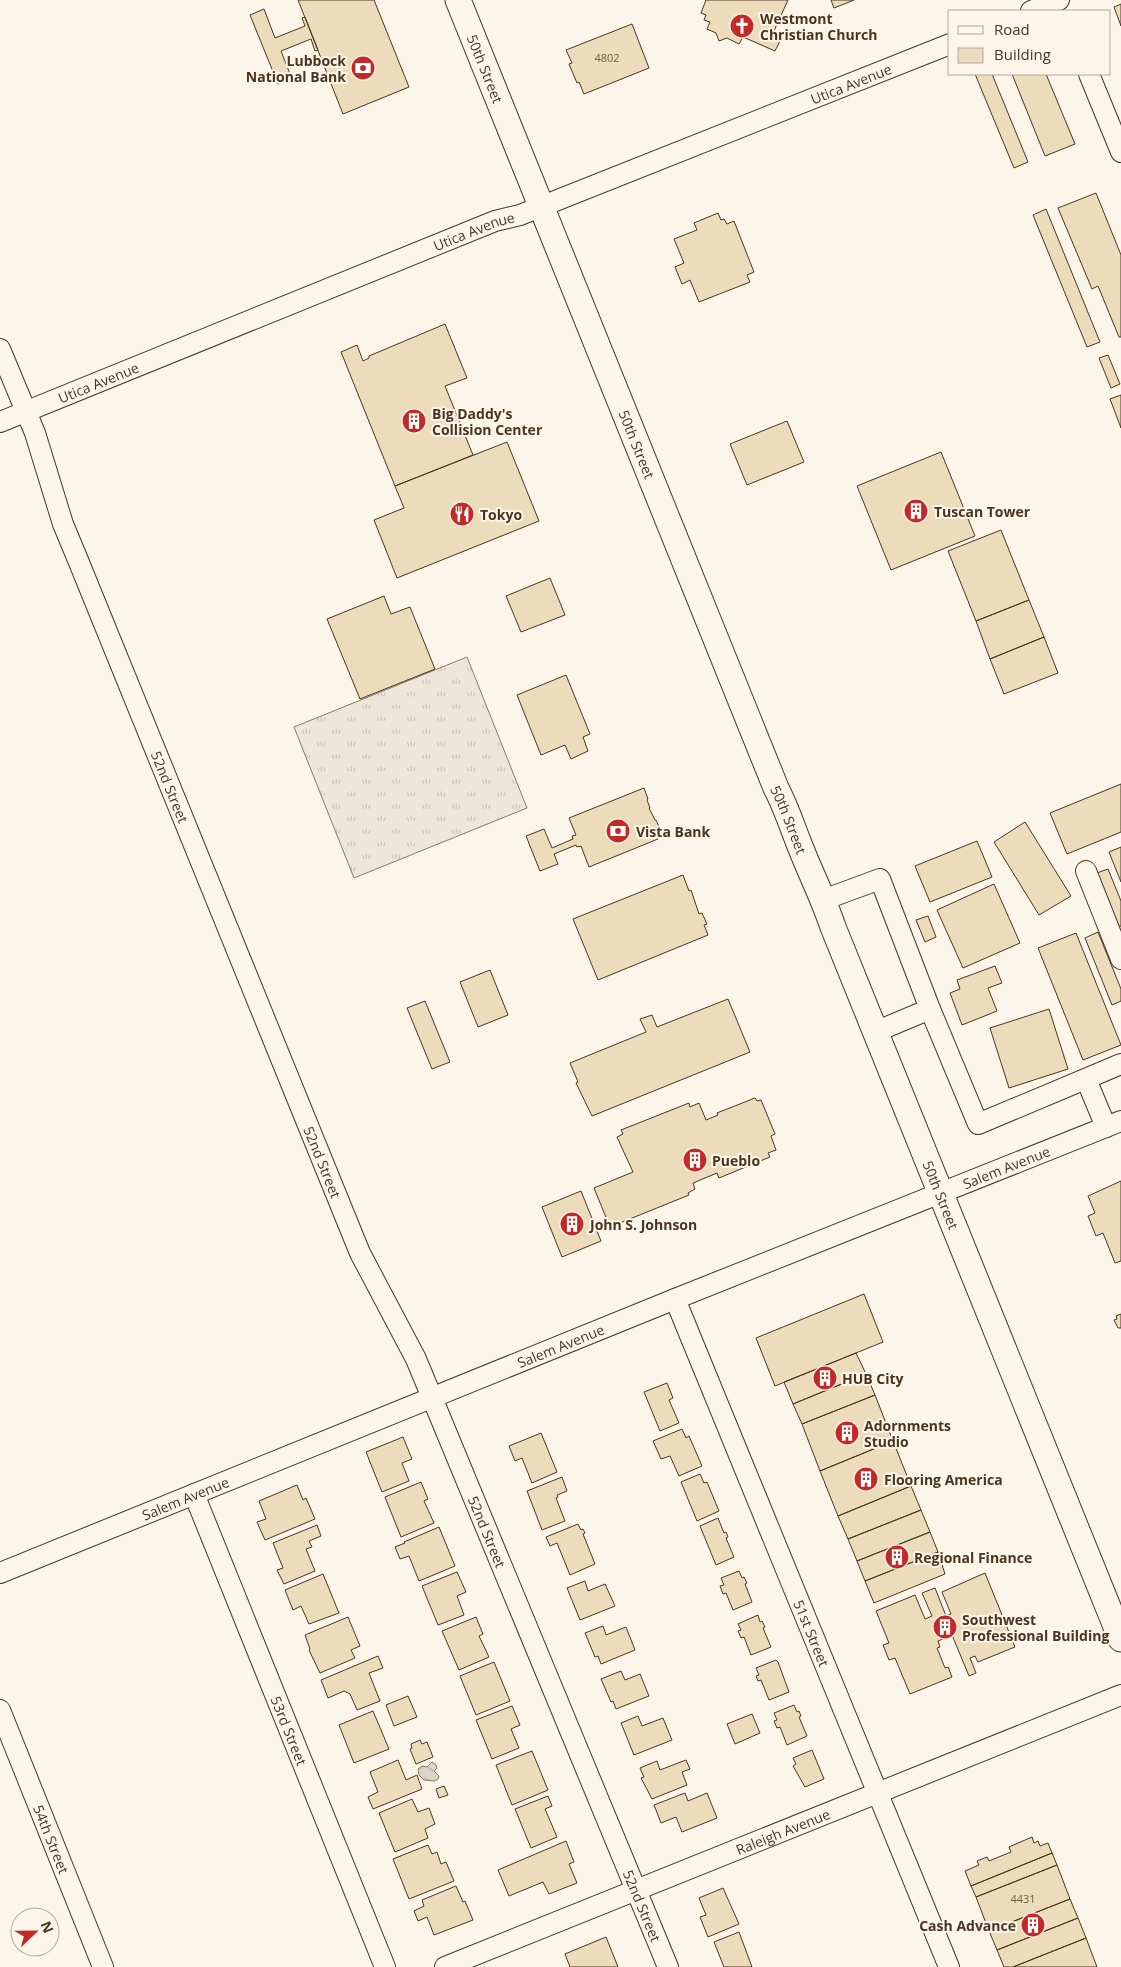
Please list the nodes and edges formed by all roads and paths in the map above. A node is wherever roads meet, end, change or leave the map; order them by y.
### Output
1 (458, 0) edge
2 (1059, 0) edge
3 (1034, 10) edge
4 (948, 45) edge
5 (1089, 75) edge
6 (1121, 152) edge
7 (541, 207) junction
8 (0, 348) edge
9 (26, 412) junction
10 (0, 422) edge
11 (1086, 871) dead end
12 (823, 900) junction
13 (1121, 959) edge
14 (930, 1009) junction
15 (875, 1032) junction
16 (1121, 1064) edge
17 (1086, 1079) junction
18 (1114, 1124) edge
19 (941, 1193) junction
20 (675, 1299) junction
21 (431, 1398) junction
22 (194, 1494) junction
23 (0, 1573) edge
24 (1121, 1639) edge
25 (1121, 1695) edge
26 (0, 1710) edge
27 (878, 1793) junction
28 (637, 1889) junction
29 (104, 1967) edge
30 (385, 1967) edge
31 (444, 1967) edge
32 (668, 1967) edge
33 (950, 1967) edge

1 - 7 main road, 50th Street
2 - 3 street
4 - 7 street, Utica Avenue
5 - 6 street
7 - 9 street, Utica Avenue
7 - 12 main road, 50th Street
8 - 9 street, 52nd Street
9 - 10 street, Utica Avenue
9 - 21 street, 52nd Street
11 - 13 street
12 - 14 street
12 - 15 main road, 50th Street
14 - 15 street
14 - 17 street
15 - 19 main road, 50th Street
16 - 17 street
17 - 18 street
18 - 19 street, Salem Avenue
19 - 20 street, Salem Avenue
19 - 24 main road, 50th Street
20 - 21 street, Salem Avenue
20 - 27 street, 51st Street
21 - 22 street, Salem Avenue
21 - 28 street, 52nd Street
22 - 23 street, Salem Avenue
22 - 30 street, 53rd Street
25 - 27 street, Raleigh Avenue
26 - 29 street, 54th Street
27 - 28 street, Raleigh Avenue
27 - 33 street, 51st Street
28 - 31 street, Raleigh Avenue
28 - 32 street, 52nd Street

